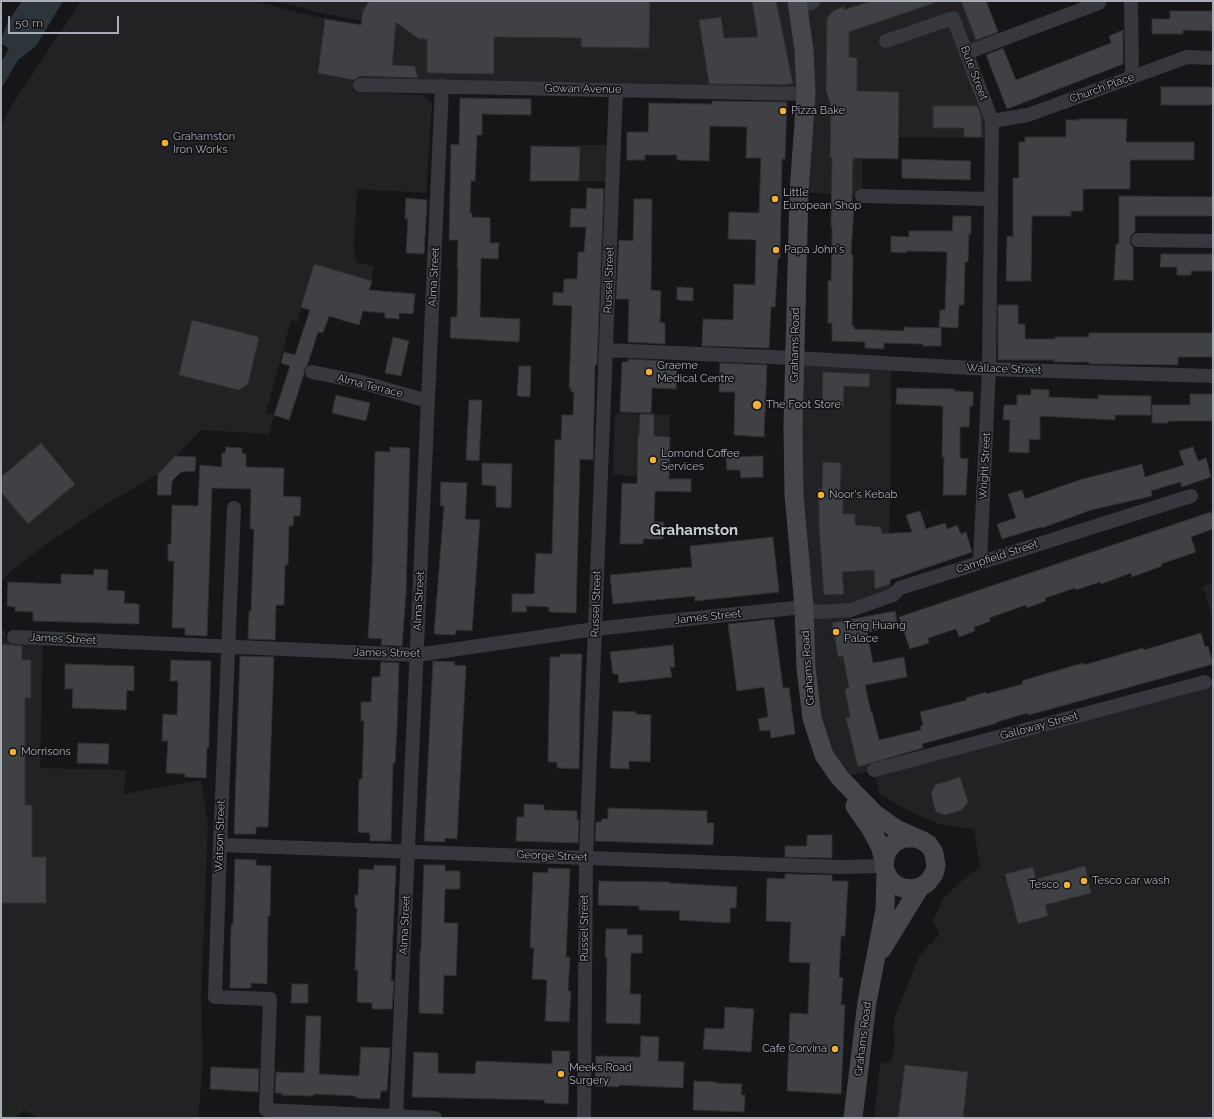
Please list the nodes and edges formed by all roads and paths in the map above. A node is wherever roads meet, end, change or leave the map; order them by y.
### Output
1 (1131, 1) edge
2 (802, 3) edge
3 (1099, 3) dead end
4 (886, 41) dead end
5 (966, 53) junction
6 (1213, 58) edge
7 (1132, 77) junction
8 (360, 85) dead end
9 (442, 86) junction
10 (616, 90) junction
11 (806, 94) junction
12 (992, 121) junction
13 (862, 196) dead end
14 (991, 199) junction
15 (1138, 240) dead end
16 (1213, 241) edge
17 (606, 350) junction
18 (795, 358) junction
19 (989, 370) junction
20 (312, 372) dead end
21 (1213, 376) edge
22 (428, 401) junction
23 (1192, 496) dead end
24 (234, 508) dead end
25 (980, 562) junction
26 (804, 607) junction
27 (595, 629) junction
28 (14, 636) dead end
29 (228, 646) junction
30 (417, 655) junction
31 (1205, 682) dead end
32 (874, 770) dead end
33 (840, 778) junction
34 (914, 838) junction
35 (220, 845) junction
36 (408, 851) junction
37 (586, 858) junction
38 (885, 867) junction
39 (920, 887) junction
40 (876, 961) junction
41 (396, 1116) junction
42 (434, 1118) edge
43 (584, 1118) edge
44 (852, 1118) edge

1 - 7 street
2 - 11 main road, Grahams Road
3 - 5 street
4 - 5 street, Bute Street
5 - 12 street, Bute Street
6 - 7 street, Church Place
7 - 12 street, Church Place
8 - 9 street, Gowan Avenue
9 - 10 street, Gowan Avenue
9 - 22 street, Alma Street
10 - 11 street, Gowan Avenue
10 - 17 street, Russel Street
11 - 18 main road, Grahams Road
12 - 14 street, Bute Street
13 - 14 street
14 - 19 street, Bute Street
15 - 16 street
17 - 18 street, Wallace Street
17 - 27 street, Russel Street
18 - 19 street, Wallace Street
18 - 26 main road, Grahams Road
19 - 21 street, Wallace Street
19 - 25 street, Wright Street
20 - 22 street, Alma Terrace
22 - 30 street, Alma Street
23 - 25 street, Campfield Street
24 - 29 street, Watson Street
25 - 26 street, Campfield Street
26 - 27 street, James Street
26 - 33 main road, Grahams Road
27 - 30 street, James Street
27 - 37 street, Russel Street
28 - 29 street, James Street
29 - 30 street, James Street
29 - 35 street, Watson Street
30 - 36 street, Alma Street
31 - 32 street, Galloway Street
33 - 34 main road, Grahams Road
33 - 38 main road, Grahams Road
34 - 38 main road
34 - 39 main road
35 - 36 street, George Street
35 - 41 street, Watson Street
36 - 37 street, George Street
36 - 41 street, Alma Street
37 - 38 street, George Street
37 - 43 street, Russel Street
38 - 39 main road
38 - 40 main road, Grahams Road
39 - 40 main road, Grahams Road
40 - 44 main road, Grahams Road
41 - 42 street

